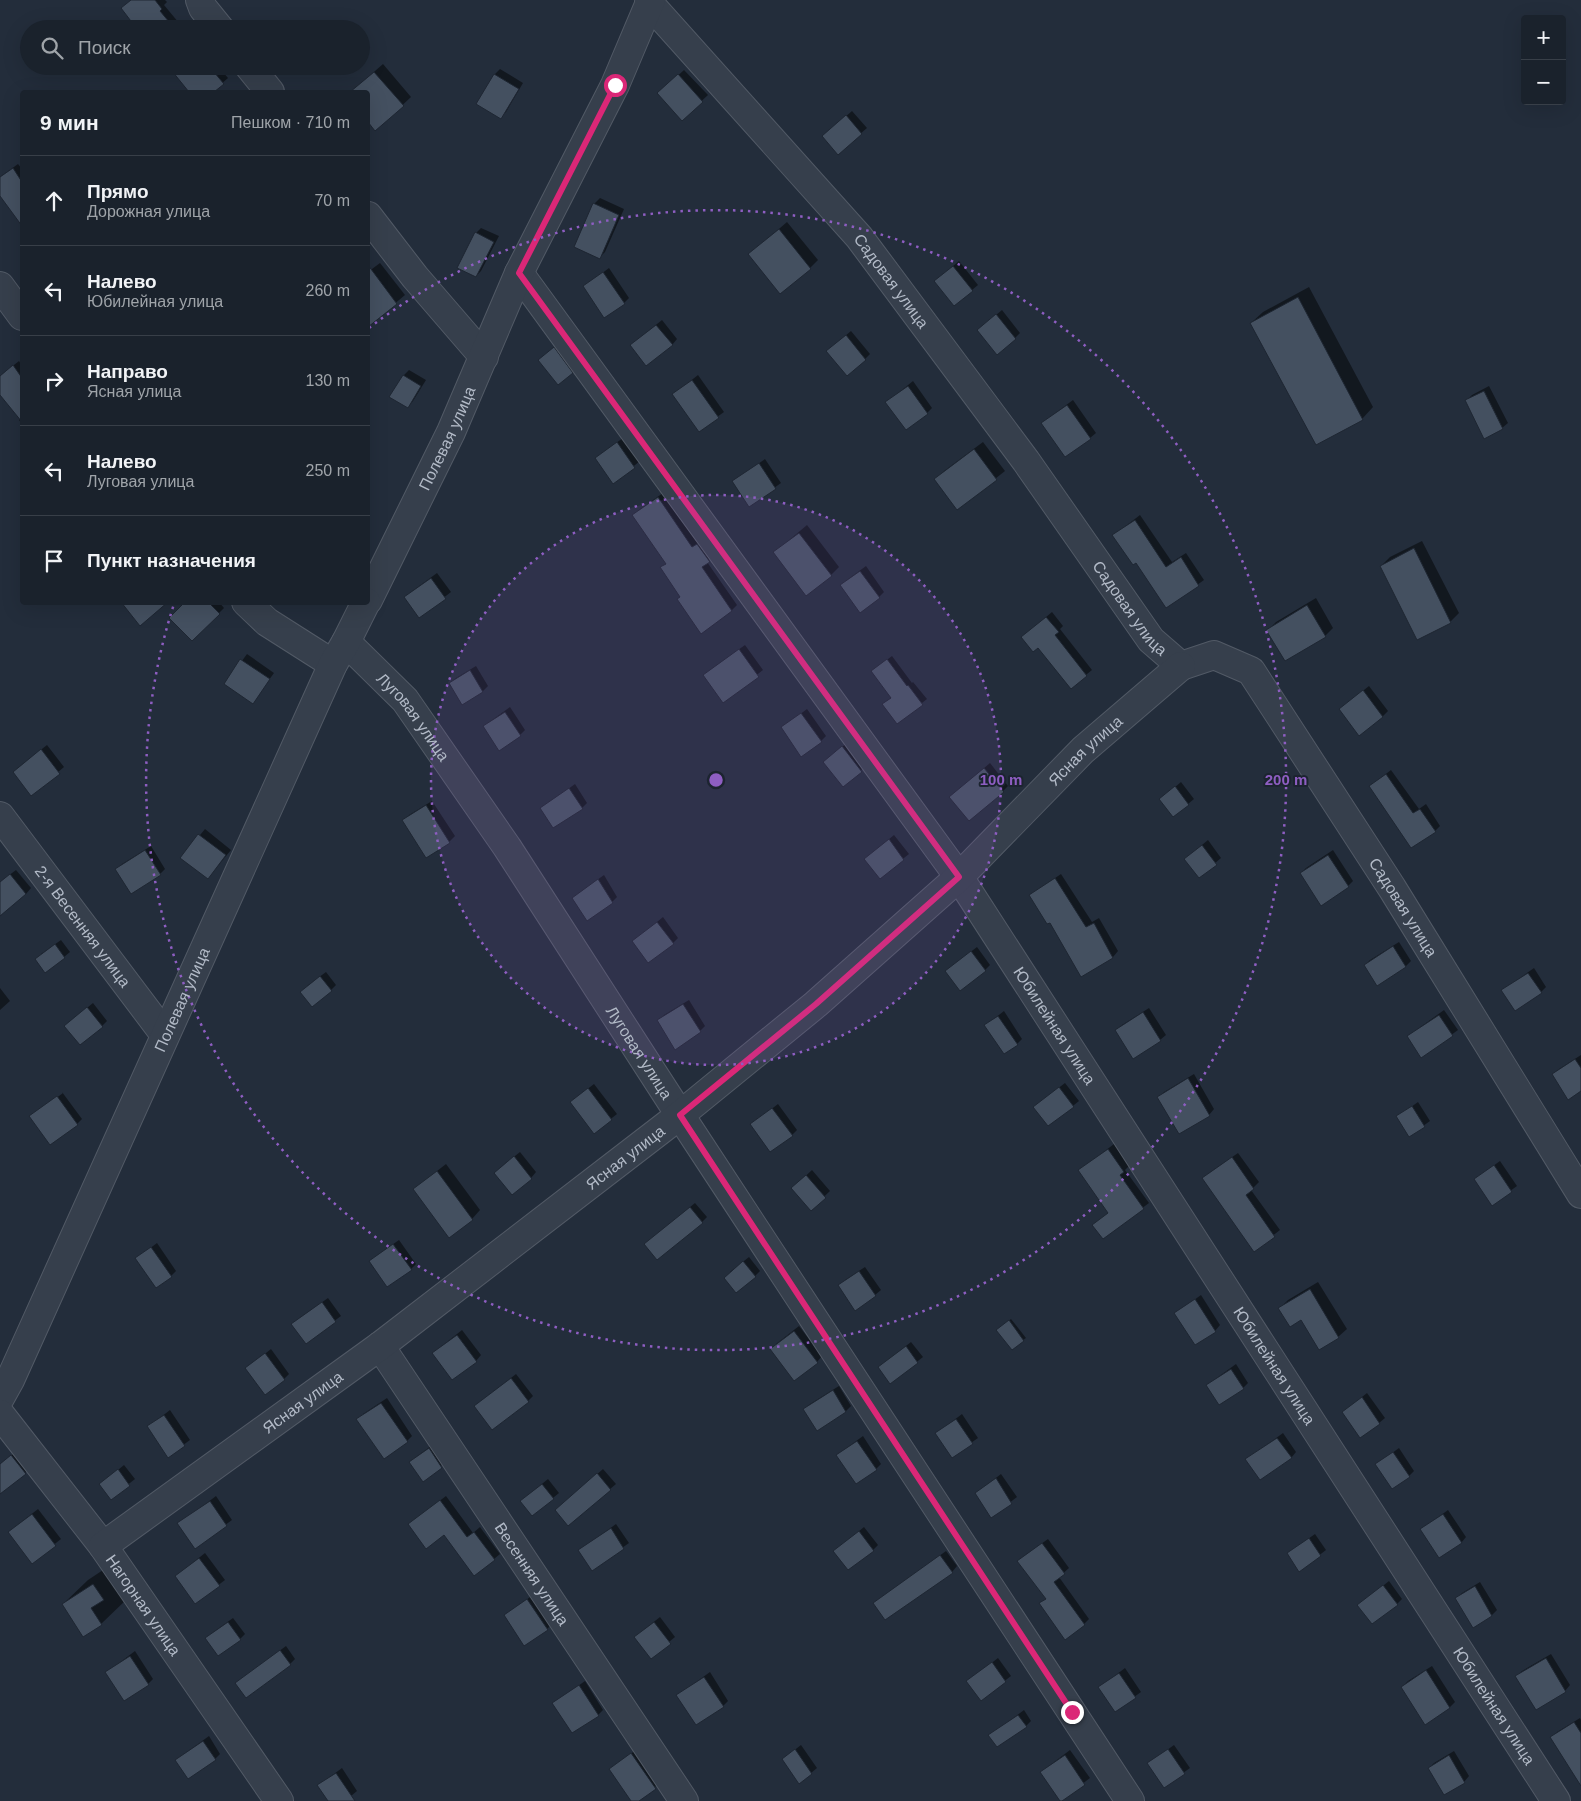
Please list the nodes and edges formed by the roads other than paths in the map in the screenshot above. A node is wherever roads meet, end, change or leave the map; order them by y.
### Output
1 (200, 0) edge
2 (650, 2) edge
3 (213, 20) edge
4 (256, 75) edge
5 (268, 90) edge
6 (370, 219) edge
7 (519, 273) junction
8 (0, 286) edge
9 (20, 313) edge
10 (484, 356) junction
11 (370, 595) edge
12 (249, 605) edge
13 (365, 605) edge
14 (340, 653) junction
15 (1181, 666) junction
16 (0, 816) edge
17 (959, 877) junction
18 (165, 1035) junction
19 (680, 1115) junction
20 (1581, 1194) edge
21 (380, 1346) junction
22 (3, 1382) edge
23 (0, 1414) edge
24 (103, 1546) junction
25 (279, 1801) edge
26 (684, 1801) edge
27 (1130, 1801) edge
28 (1556, 1801) edge

1 - 3 street
2 - 7 street, Полевая улица
2 - 15 street, Садовая улица
4 - 5 street
6 - 10 street
7 - 10 street, Полевая улица
7 - 17 street, Юбилейная улица
8 - 9 street
10 - 11 street, Полевая улица
12 - 14 street, Луговая улица
13 - 14 street, Полевая улица
14 - 18 street, Полевая улица
14 - 19 street, Луговая улица
15 - 17 street, Ясная улица
15 - 20 street, Садовая улица
16 - 18 street, 2-я Весенняя улица
17 - 19 street, Ясная улица
17 - 28 street, Юбилейная улица
18 - 22 street, Полевая улица
19 - 21 street, Ясная улица
19 - 27 street, Луговая улица
21 - 24 street, Ясная улица
21 - 26 street, Весенняя улица
23 - 24 street, Нагорная улица
24 - 25 street, Нагорная улица

